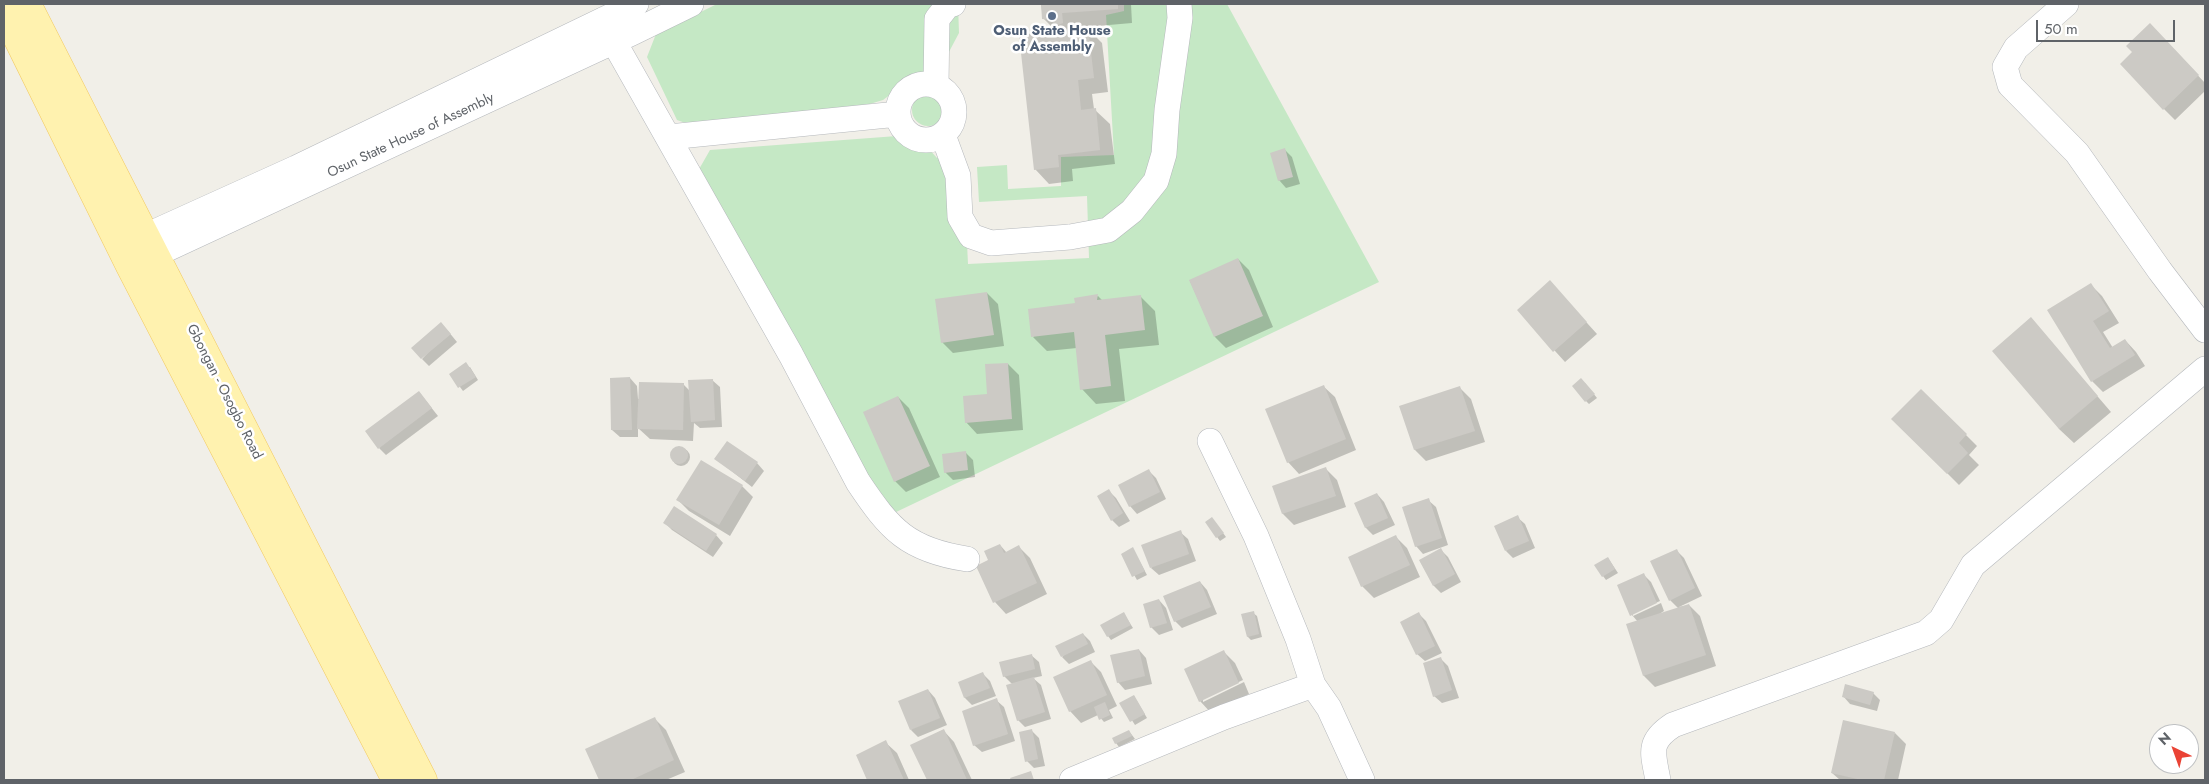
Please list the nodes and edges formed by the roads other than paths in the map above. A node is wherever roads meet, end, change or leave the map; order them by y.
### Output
1 (27, 4) edge
2 (636, 4) edge
3 (691, 4) edge
4 (953, 4) edge
5 (1179, 4) edge
6 (2066, 4) edge
7 (4, 11) edge
8 (605, 19) junction
9 (614, 42) junction
10 (936, 85) junction
11 (898, 114) junction
12 (943, 135) junction
13 (669, 138) junction
14 (137, 251) junction
15 (2205, 330) edge
16 (2205, 369) edge
17 (1210, 441) dead end
18 (967, 560) dead end
19 (1313, 685) junction
20 (396, 780) edge
21 (423, 780) edge
22 (1072, 780) edge
23 (1362, 780) edge
24 (1658, 780) edge

1 - 14 main road, Gbongan - Osogbo Road
2 - 8 street, Osun State House of Assembly
3 - 9 street, Osun State House of Assembly
4 - 10 street
5 - 12 street
6 - 15 street
7 - 14 main road, Gbongan - Osogbo Road
8 - 9 street
8 - 14 street, Osun State House of Assembly
9 - 13 street
9 - 14 street, Osun State House of Assembly
10 - 11 street
10 - 12 street
11 - 12 street
11 - 13 street
13 - 18 street
14 - 20 main road, Gbongan - Osogbo Road
14 - 21 main road, Gbongan - Osogbo Road
16 - 24 street
17 - 19 street
19 - 22 street
19 - 23 street

